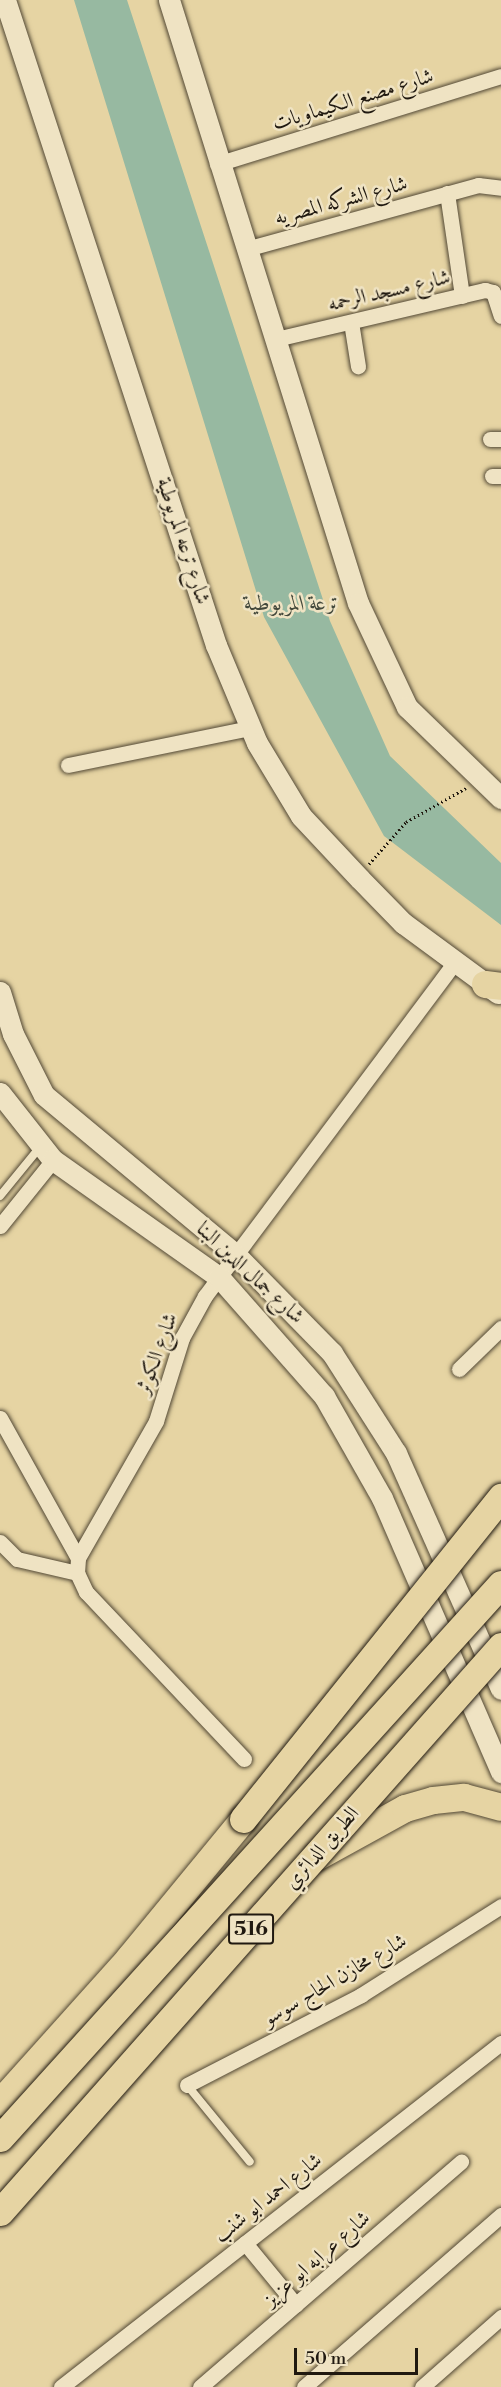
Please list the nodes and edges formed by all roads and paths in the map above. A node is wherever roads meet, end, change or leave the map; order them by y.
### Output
1 (169, 0) edge
2 (6, 3) edge
3 (0, 29) edge
4 (501, 76) edge
5 (218, 164) junction
6 (501, 188) edge
7 (447, 193) junction
8 (246, 249) junction
9 (462, 296) junction
10 (498, 313) edge
11 (351, 322) junction
12 (276, 339) junction
13 (358, 366) dead end
14 (250, 728) junction
15 (68, 765) dead end
16 (481, 782) junction
17 (501, 798) edge
18 (380, 848) dead end
19 (454, 963) junction
20 (496, 988) edge
21 (0, 992) edge
22 (0, 1094) edge
23 (47, 1154) junction
24 (0, 1196) edge
25 (0, 1226) edge
26 (237, 1256) junction
27 (219, 1277) junction
28 (281, 1296) junction
29 (259, 1316) junction
30 (501, 1328) edge
31 (459, 1369) dead end
32 (0, 1418) edge
33 (501, 1497) edge
34 (0, 1542) edge
35 (78, 1565) junction
36 (501, 1584) edge
37 (501, 1646) edge
38 (501, 1689) edge
39 (244, 1759) dead end
40 (501, 1772) edge
41 (501, 1807) edge
42 (314, 1858) junction
43 (501, 1906) edge
44 (501, 2043) edge
45 (187, 2085) joint
46 (0, 2102) edge
47 (0, 2139) edge
48 (250, 2162) dead end
49 (461, 2162) dead end
50 (0, 2212) edge
51 (501, 2215) edge
52 (245, 2243) junction
53 (296, 2305) junction
54 (501, 2317) edge
55 (61, 2387) edge
56 (200, 2387) edge
57 (304, 2387) edge
58 (422, 2387) edge

1 - 5 main road
2 - 3 street
2 - 14 main road, شارع ترعه المريوطية
4 - 5 street, شارع مصنع الكيماويات
5 - 8 main road
6 - 7 street, شارع الشركه المصريه
7 - 8 street, شارع الشركه المصريه
7 - 9 street
8 - 12 main road
9 - 10 street, شارع مسجد الرحمه
9 - 11 street, شارع مسجد الرحمه
11 - 12 street, شارع مسجد الرحمه
11 - 13 street
12 - 16 main road
14 - 15 street
14 - 19 main road, شارع ترعه المريوطية
16 - 17 main road
16 - 18 path
19 - 20 main road, شارع ترعه المريوطية
19 - 26 street, شارع الكوثر
21 - 26 main road, شارع جمال الدين البنا
22 - 23 main road, شارع جمال الدين البنا
23 - 24 lane
23 - 25 street
23 - 27 main road, شارع جمال الدين البنا
26 - 27 street, شارع الكوثر
26 - 28 main road, شارع جمال الدين البنا
27 - 29 main road, شارع جمال الدين البنا
27 - 35 street, شارع الكوثر
28 - 29 main road
28 - 38 main road, شارع جمال الدين البنا
29 - 40 main road, شارع جمال الدين البنا
30 - 31 street
32 - 35 street
33 - 46 highway, bridge
34 - 35 street
35 - 39 street
36 - 47 highway, 516, bridge
37 - 42 highway, الطريق الدائري / 516, bridge
41 - 42 highway
42 - 50 highway, الطريق الدائري / 516, bridge
43 - 45 street, شارع مخازن الحاج سوسو
44 - 52 street, شارع احمد ابو شنب
45 - 48 lane
49 - 53 street, شارع عرابه ابو عزيز
51 - 57 street
52 - 53 street
52 - 55 street, شارع احمد ابو شنب
53 - 56 street, شارع عرابه ابو عزيز
54 - 58 street

